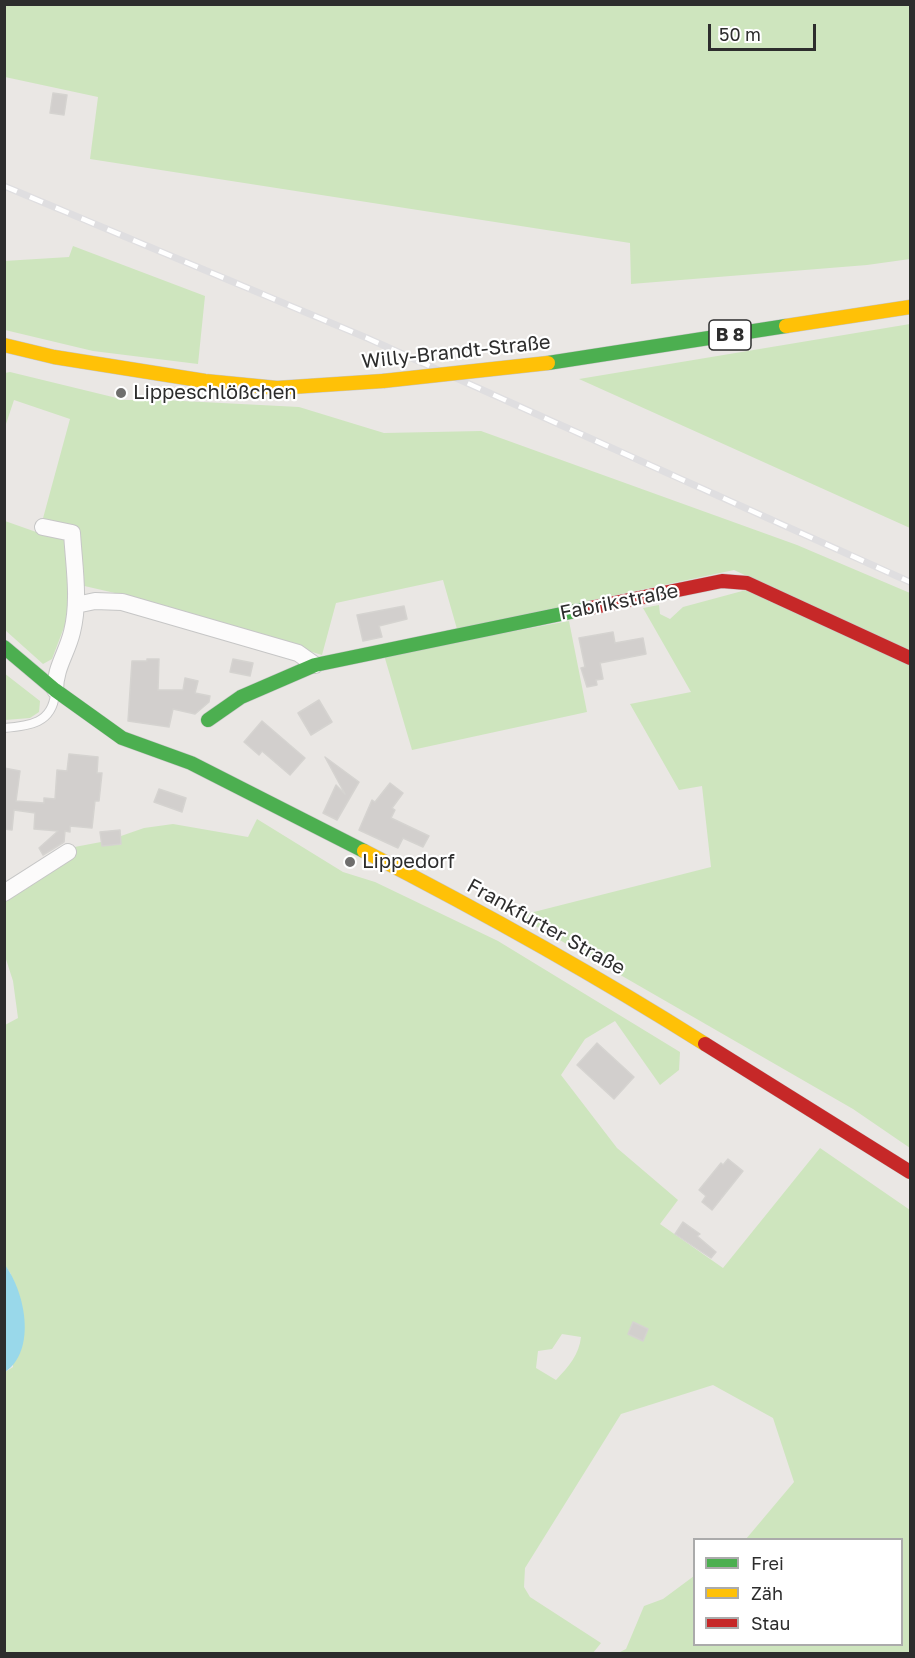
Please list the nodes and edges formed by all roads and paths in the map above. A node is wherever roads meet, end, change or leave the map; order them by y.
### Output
1 (910, 307) edge
2 (4, 345) edge
3 (43, 527) dead end
4 (76, 605) junction
5 (4, 647) edge
6 (910, 658) edge
7 (315, 665) junction
8 (55, 690) junction
9 (208, 720) dead end
10 (4, 728) edge
11 (68, 852) dead end
12 (4, 893) edge
13 (910, 1172) edge

1 - 2 main road, Willy-Brandt-Straße / B 8, bridge
3 - 4 street
4 - 7 street
4 - 8 street
5 - 8 main road, Frankfurter Straße
6 - 7 main road, Fabrikstraße
7 - 9 main road, Fabrikstraße
8 - 10 lane
8 - 13 main road, Frankfurter Straße
11 - 12 street

